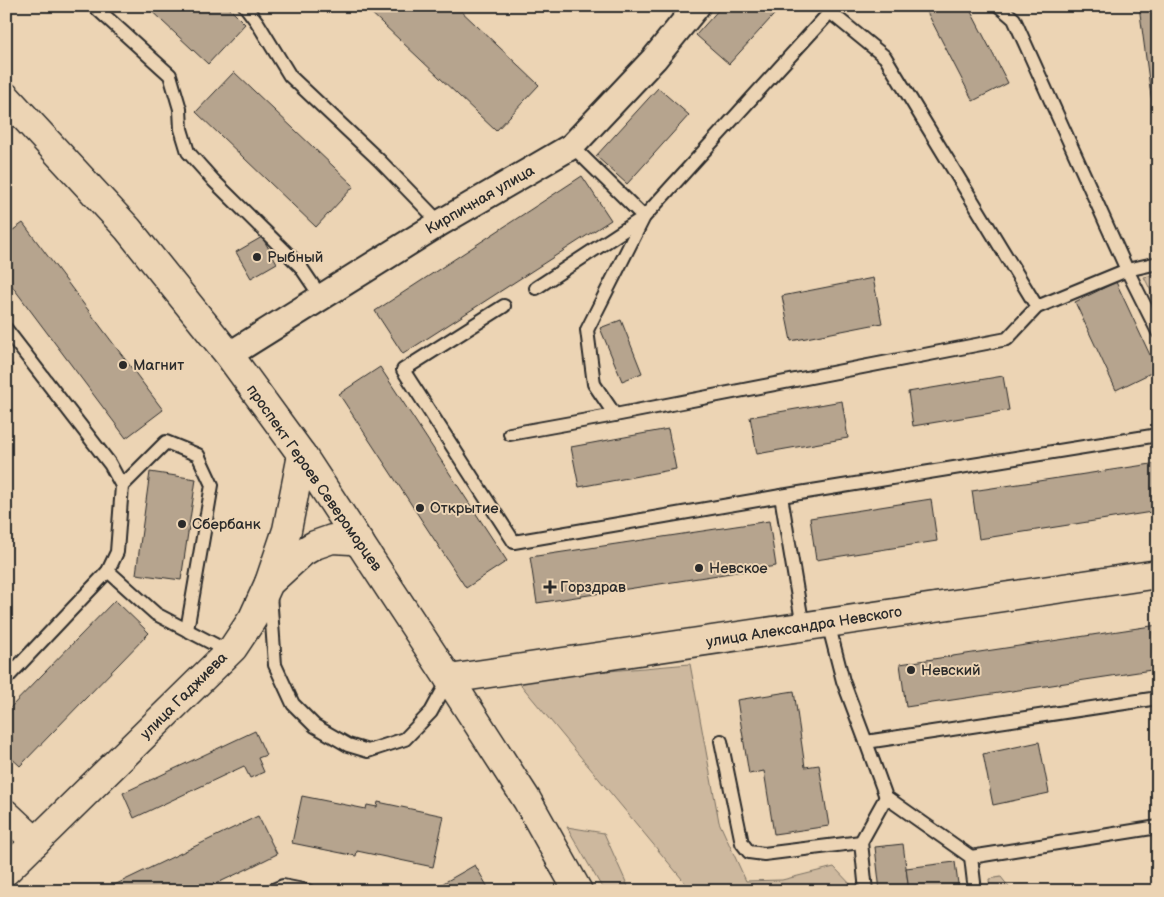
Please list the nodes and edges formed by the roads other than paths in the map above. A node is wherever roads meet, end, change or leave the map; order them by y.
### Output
1 (94, 6) edge
2 (245, 6) edge
3 (697, 6) edge
4 (999, 6) edge
5 (831, 9) edge
6 (6, 97) edge
7 (572, 146) junction
8 (644, 217) junction
9 (440, 223) junction
10 (1158, 262) edge
11 (1127, 270) junction
12 (536, 288) dead end
13 (321, 297) junction
14 (504, 306) dead end
15 (1037, 307) junction
16 (6, 329) edge
17 (1158, 332) edge
18 (229, 354) junction
19 (615, 415) junction
20 (510, 434) dead end
21 (1158, 435) edge
22 (302, 455) junction
23 (122, 486) junction
24 (781, 496) junction
25 (360, 543) junction
26 (108, 571) junction
27 (1158, 574) edge
28 (269, 583) junction
29 (816, 625) junction
30 (187, 630) junction
31 (229, 652) junction
32 (8, 675) edge
33 (450, 679) junction
34 (1158, 698) edge
35 (722, 741) dead end
36 (866, 742) junction
37 (886, 797) junction
38 (6, 814) edge
39 (1158, 827) edge
40 (36, 842) junction
41 (860, 842) junction
42 (971, 857) junction
43 (6, 871) edge
44 (271, 891) edge
45 (308, 891) edge
46 (578, 891) edge
47 (866, 891) edge
48 (975, 891) edge

1 - 13 lane
2 - 9 lane
3 - 7 street, Кирпичная улица
4 - 11 lane
5 - 8 lane
5 - 15 lane
6 - 18 street, проспект Героев Североморцев
7 - 8 lane
7 - 9 street, Кирпичная улица
8 - 12 lane
8 - 19 lane
9 - 13 street, Кирпичная улица
10 - 11 lane
11 - 15 lane
11 - 17 lane
13 - 18 street, Кирпичная улица
14 - 24 lane
15 - 19 lane
16 - 23 lane
18 - 22 street, проспект Героев Североморцев
19 - 20 lane
21 - 24 lane
22 - 25 street, проспект Героев Североморцев
22 - 28 street
23 - 26 lane
23 - 30 lane
24 - 29 lane
25 - 28 street, улица Гаджиева
25 - 33 street, проспект Героев Североморцев
26 - 30 lane
26 - 32 lane
27 - 29 street, улица Александра Невского
28 - 31 street, улица Гаджиева
28 - 33 lane
29 - 33 street, улица Александра Невского
29 - 36 lane
30 - 31 lane
31 - 40 street, улица Гаджиева
33 - 46 street, проспект Героев Североморцев
34 - 36 lane
35 - 41 lane
36 - 37 lane
37 - 41 lane
37 - 42 lane
38 - 40 street
39 - 42 lane
40 - 43 street, улица Гаджиева
41 - 47 lane
42 - 48 lane
44 - 45 lane

